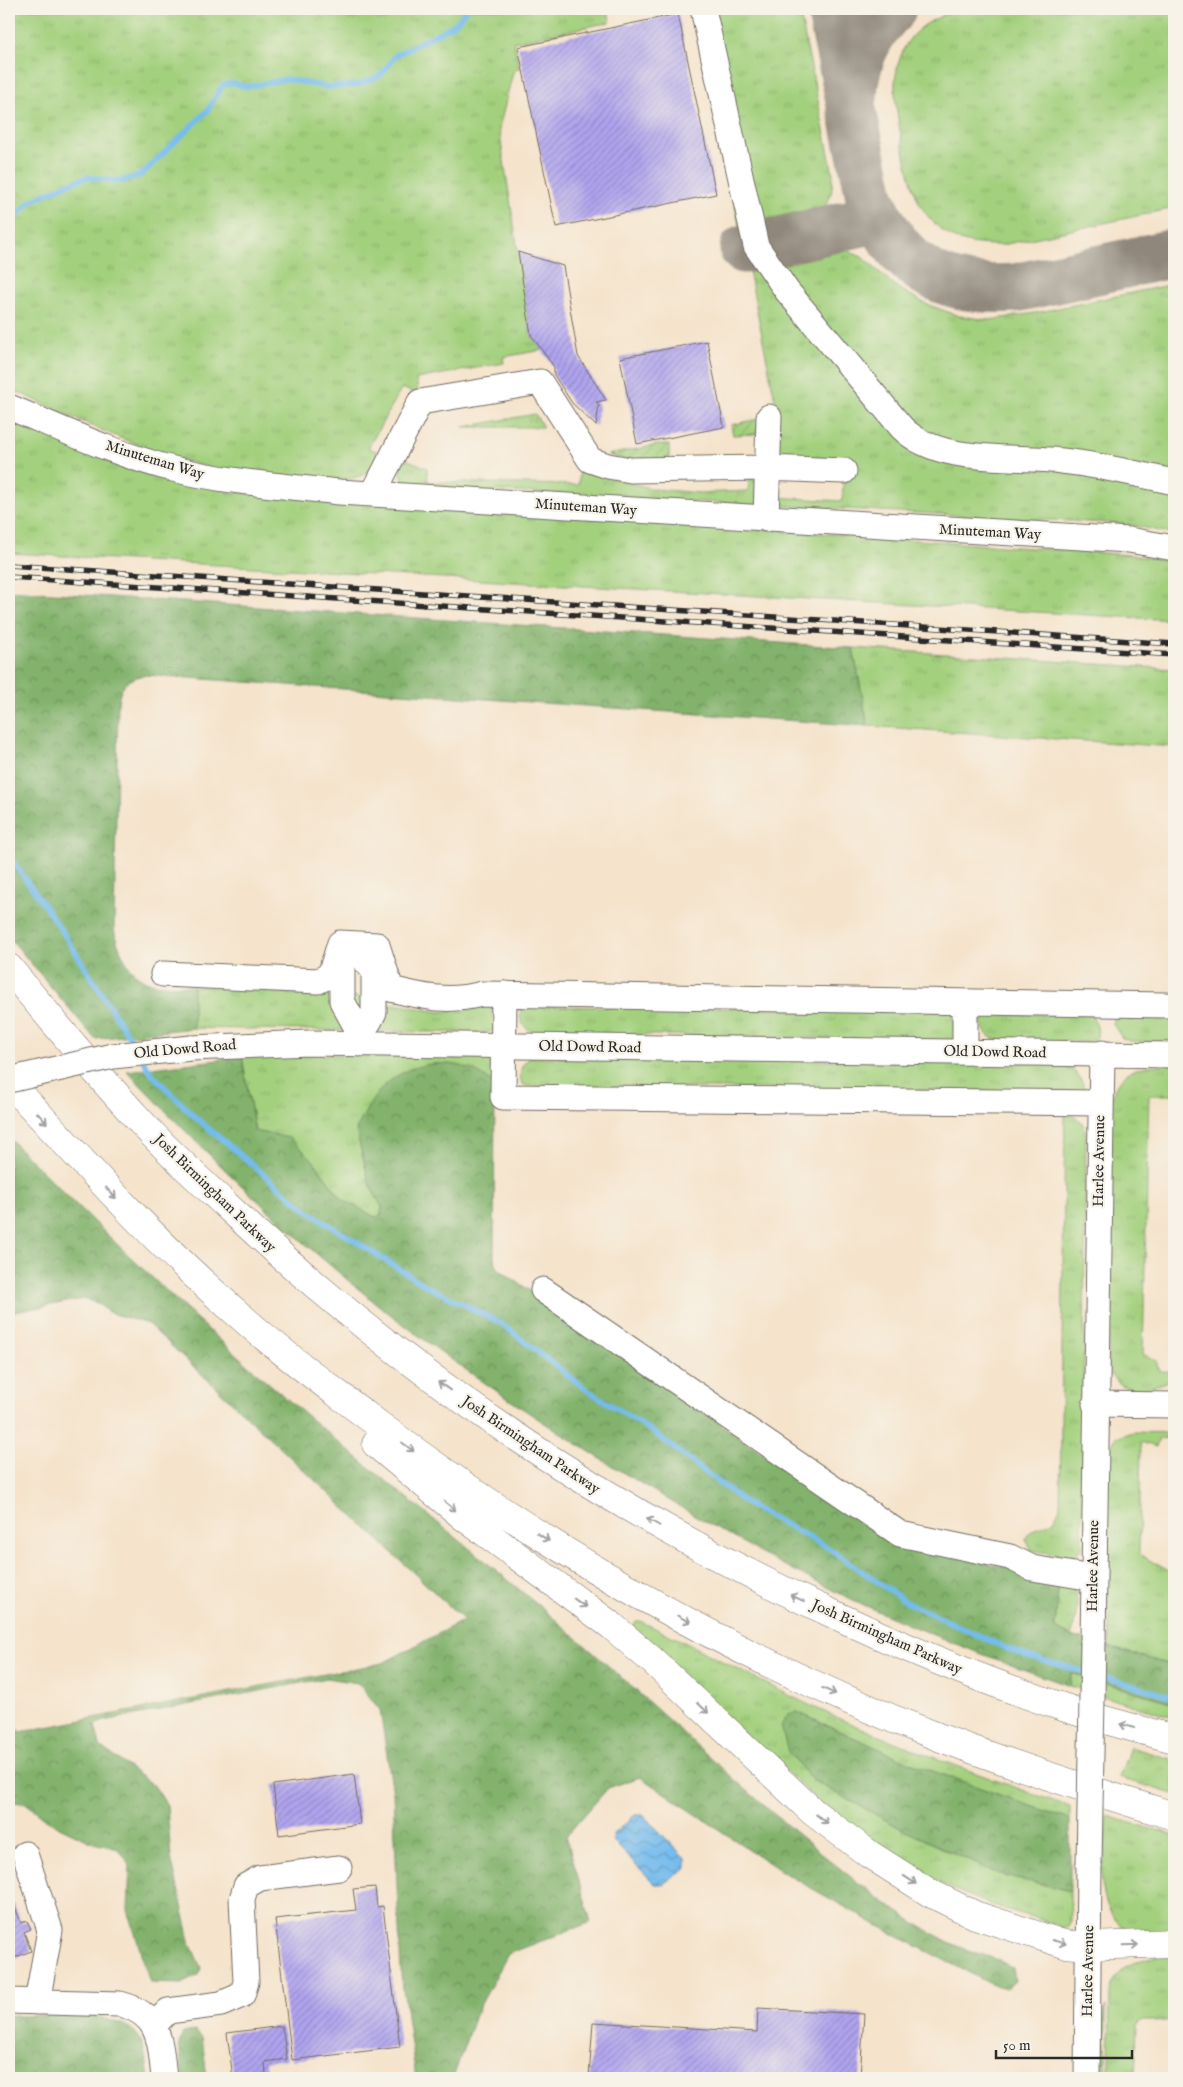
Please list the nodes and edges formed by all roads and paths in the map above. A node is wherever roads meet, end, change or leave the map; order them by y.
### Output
1 (703, 9) edge
2 (9, 407) edge
3 (768, 417) dead end
4 (767, 468) junction
5 (844, 471) dead end
6 (1174, 482) edge
7 (374, 494) junction
8 (766, 519) junction
9 (1174, 548) edge
10 (354, 950) junction
11 (9, 968) edge
12 (163, 974) dead end
13 (510, 995) junction
14 (971, 1002) junction
15 (1166, 1005) dead end
16 (363, 1032) junction
17 (509, 1046) junction
18 (970, 1051) junction
19 (1102, 1054) junction
20 (1174, 1055) edge
21 (9, 1081) edge
22 (1100, 1103) junction
23 (543, 1290) dead end
24 (245, 1321) junction
25 (1095, 1404) junction
26 (1174, 1405) edge
27 (1092, 1571) junction
28 (1174, 1739) edge
29 (1174, 1816) edge
30 (25, 1854) dead end
31 (339, 1868) dead end
32 (1174, 1943) edge
33 (1088, 1946) junction
34 (9, 2001) edge
35 (37, 2002) junction
36 (149, 2019) junction
37 (164, 2078) edge
38 (1087, 2078) edge

1 - 6 street
2 - 7 street, Minuteman Way
3 - 4 street
4 - 5 street
4 - 7 street
4 - 8 street
7 - 8 street, Minuteman Way
8 - 9 street, Minuteman Way
10 - 12 street
10 - 13 street
10 - 16 street
10 - 16 street
28 -> 11 main road, Josh Birmingham Parkway
13 - 14 street
13 - 17 street
14 - 15 street
14 - 18 street
16 - 17 street, Old Dowd Road
16 - 21 street, Old Dowd Road, bridge
17 - 18 street, Old Dowd Road
17 - 22 street
18 - 19 street, Old Dowd Road
19 - 20 street, Old Dowd Road
19 - 22 street, Harlee Avenue
21 -> 24 main road
22 - 25 street, Harlee Avenue
23 - 27 street
24 -> 29 main road
24 -> 33 main road
25 - 26 street
25 - 27 street, Harlee Avenue
27 - 33 street, Harlee Avenue, bridge
30 - 35 street
31 - 36 street
33 -> 32 main road
33 - 38 street, Harlee Avenue
34 - 35 street
35 - 36 street
36 - 37 street

